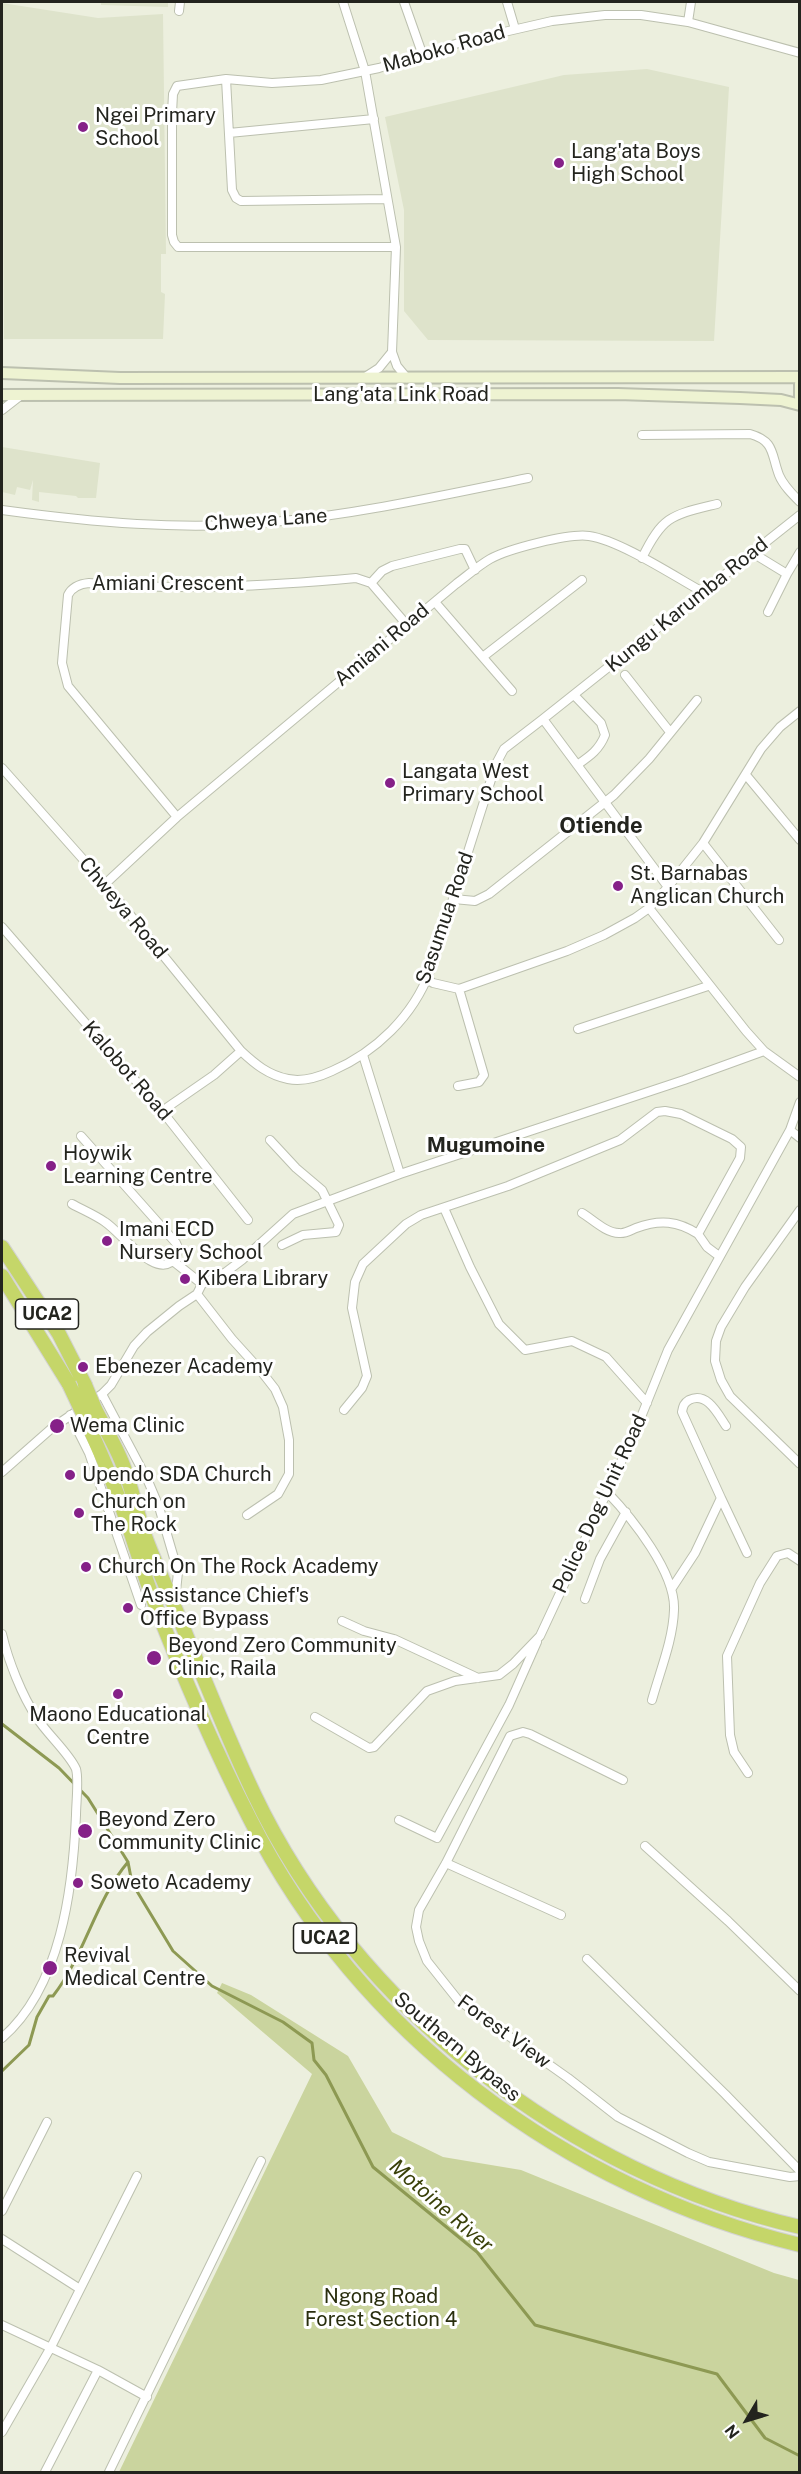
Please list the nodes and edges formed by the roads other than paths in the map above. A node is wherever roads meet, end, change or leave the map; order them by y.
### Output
1 (180, 2) edge
2 (343, 2) edge
3 (404, 2) edge
4 (507, 2) edge
5 (692, 2) edge
6 (180, 11) dead end
7 (688, 22) junction
8 (515, 30) junction
9 (422, 53) junction
10 (800, 53) edge
11 (365, 71) junction
12 (226, 79) junction
13 (374, 119) junction
14 (229, 134) junction
15 (387, 199) junction
16 (396, 247) junction
17 (392, 352) junction
18 (2, 373) edge
19 (800, 377) edge
20 (364, 378) junction
21 (406, 378) junction
22 (800, 384) edge
23 (2, 395) edge
24 (21, 395) junction
25 (800, 397) edge
26 (800, 405) edge
27 (2, 410) edge
28 (642, 435) dead end
29 (528, 478) dead end
30 (800, 502) edge
31 (717, 504) dead end
32 (2, 510) edge
33 (800, 515) edge
34 (751, 552) junction
35 (800, 552) edge
36 (642, 558) junction
37 (475, 570) junction
38 (787, 574) junction
39 (582, 580) dead end
40 (371, 583) junction
41 (701, 591) junction
42 (435, 602) junction
43 (768, 612) dead end
44 (407, 625) junction
45 (484, 656) junction
46 (625, 675) dead end
47 (513, 691) dead end
48 (574, 695) junction
49 (697, 700) dead end
50 (798, 714) edge
51 (543, 719) junction
52 (670, 732) junction
53 (577, 765) junction
54 (2, 768) edge
55 (746, 775) junction
56 (606, 802) junction
57 (177, 817) junction
58 (800, 840) edge
59 (703, 843) junction
60 (105, 884) junction
61 (668, 887) junction
62 (454, 899) junction
63 (649, 908) junction
64 (2, 927) edge
65 (779, 940) dead end
66 (427, 979) junction
67 (708, 986) junction
68 (459, 989) junction
69 (578, 1029) dead end
70 (241, 1051) junction
71 (764, 1051) junction
72 (363, 1055) junction
73 (800, 1077) edge
74 (458, 1086) dead end
75 (800, 1102) edge
76 (162, 1111) junction
77 (790, 1130) junction
78 (81, 1136) dead end
79 (800, 1138) edge
80 (270, 1140) dead end
81 (400, 1174) junction
82 (327, 1199) junction
83 (72, 1204) dead end
84 (444, 1208) junction
85 (800, 1210) edge
86 (582, 1213) dead end
87 (248, 1220) dead end
88 (698, 1234) junction
89 (282, 1245) dead end
90 (2, 1247) edge
91 (719, 1256) junction
92 (173, 1261) junction
93 (2, 1276) edge
94 (202, 1284) junction
95 (197, 1294) junction
96 (102, 1394) junction
97 (647, 1403) junction
98 (344, 1410) dead end
99 (90, 1413) junction
100 (70, 1415) junction
101 (726, 1426) dead end
102 (800, 1464) edge
103 (2, 1472) edge
104 (607, 1492) junction
105 (721, 1498) junction
106 (626, 1512) junction
107 (247, 1515) dead end
108 (747, 1553) dead end
109 (800, 1561) edge
110 (672, 1588) junction
111 (585, 1599) dead end
112 (141, 1605) dead end
113 (174, 1606) junction
114 (342, 1621) dead end
115 (2, 1635) edge
116 (540, 1636) junction
117 (479, 1678) junction
118 (652, 1700) dead end
119 (315, 1717) dead end
120 (748, 1773) dead end
121 (623, 1780) dead end
122 (399, 1820) dead end
123 (645, 1846) dead end
124 (446, 1863) junction
125 (561, 1915) dead end
126 (587, 1959) dead end
127 (800, 1991) edge
128 (2, 2038) edge
129 (47, 2122) dead end
130 (261, 2162) dead end
131 (800, 2171) edge
132 (136, 2175) dead end
133 (800, 2176) edge
134 (2, 2211) edge
135 (800, 2227) edge
136 (2, 2239) edge
137 (800, 2245) edge
138 (80, 2289) junction
139 (2, 2325) edge
140 (51, 2347) junction
141 (98, 2370) junction
142 (147, 2397) junction
143 (2, 2432) edge
144 (45, 2472) edge
145 (109, 2472) edge

1 - 6 street
2 - 11 street
3 - 9 street
4 - 8 street
5 - 7 street
7 - 8 street, Maboko Road
7 - 10 street, Maboko Road
8 - 9 street, Maboko Road
9 - 11 street, Maboko Road
11 - 12 street, Maboko Road
11 - 13 street
12 - 14 street
12 - 16 street, Maboko Road
13 - 14 street
13 - 15 street
14 - 15 street
15 - 16 street
16 - 17 street
17 - 20 street
17 - 21 street
18 - 20 main road, Lang'ata Link Road
19 - 21 main road, Lang'ata Link Road
20 - 21 main road, Lang'ata Link Road
22 - 25 main road
23 - 24 main road, Lang'ata Link Road
24 - 26 main road, Lang'ata Link Road
24 - 27 street
28 - 30 street
29 - 32 street, Chweya Lane
31 - 36 street
33 - 34 street, Kungu Karumba Road
34 - 38 street
34 - 41 street, Kungu Karumba Road
35 - 38 street
36 - 37 street, Amiani Road
36 - 41 street, Amiani Road
37 - 40 street
37 - 42 street, Amiani Road
38 - 43 street
39 - 45 street
40 - 44 street
40 - 57 street, Amiani Crescent
41 - 48 street, Kungu Karumba Road
42 - 44 street, Amiani Road
42 - 45 street
44 - 57 street, Amiani Road
45 - 47 street
46 - 52 street
48 - 51 street, Kungu Karumba Road
48 - 53 street
49 - 52 street
50 - 55 street
51 - 53 street
51 - 62 street, Sasumua Road
52 - 56 street
53 - 56 street
54 - 60 street, Chweya Road
55 - 58 street
55 - 59 street
56 - 61 street
56 - 62 street
57 - 60 street, Amiani Road
59 - 61 street
59 - 65 street
60 - 70 street, Chweya Road
61 - 63 street
62 - 66 street, Sasumua Road
63 - 67 street
63 - 68 street
64 - 76 street, Kalobot Road
66 - 68 street
66 - 72 street, Sasumua Road
67 - 69 street
67 - 71 street
68 - 74 street
70 - 72 street, Sasumua Road
70 - 76 street
71 - 73 street
71 - 81 street
72 - 81 street
75 - 77 street, Police Dog Unit Road
76 - 87 street, Kalobot Road
77 - 79 street
77 - 91 street, Police Dog Unit Road
78 - 92 street
80 - 82 street
81 - 82 street
82 - 89 street
82 - 94 street
83 - 92 street
84 - 88 street
84 - 97 street
84 - 98 street
85 - 102 street
86 - 88 street
88 - 91 street
90 - 99 highway, Southern Bypass / UCA2, bridge
91 - 97 street, Police Dog Unit Road
92 - 94 street
93 - 99 highway, Southern Bypass / UCA2, bridge
94 - 95 street
95 - 96 street
95 - 107 street
96 - 100 street
96 - 113 street
97 - 104 street, Police Dog Unit Road
99 - 113 highway, Southern Bypass / UCA2
99 - 137 highway, Southern Bypass / UCA2
100 - 103 street
100 - 112 street
101 - 105 street
104 - 106 street
104 - 116 street, Police Dog Unit Road
105 - 108 street
105 - 110 street
106 - 110 street
106 - 111 street
109 - 120 street
110 - 118 street
113 - 135 highway, Southern Bypass / UCA2
114 - 117 street
115 - 128 street
116 - 117 street, Police Dog Unit Road
116 - 122 street
117 - 119 street, Police Dog Unit Road
121 - 124 street, Forest View
123 - 127 street
124 - 125 street
124 - 133 street, Forest View
126 - 131 street
129 - 134 street
130 - 142 street
132 - 138 street
136 - 138 street
138 - 140 street
139 - 140 street
140 - 141 street
140 - 143 street
141 - 142 street
141 - 144 street
142 - 145 street

